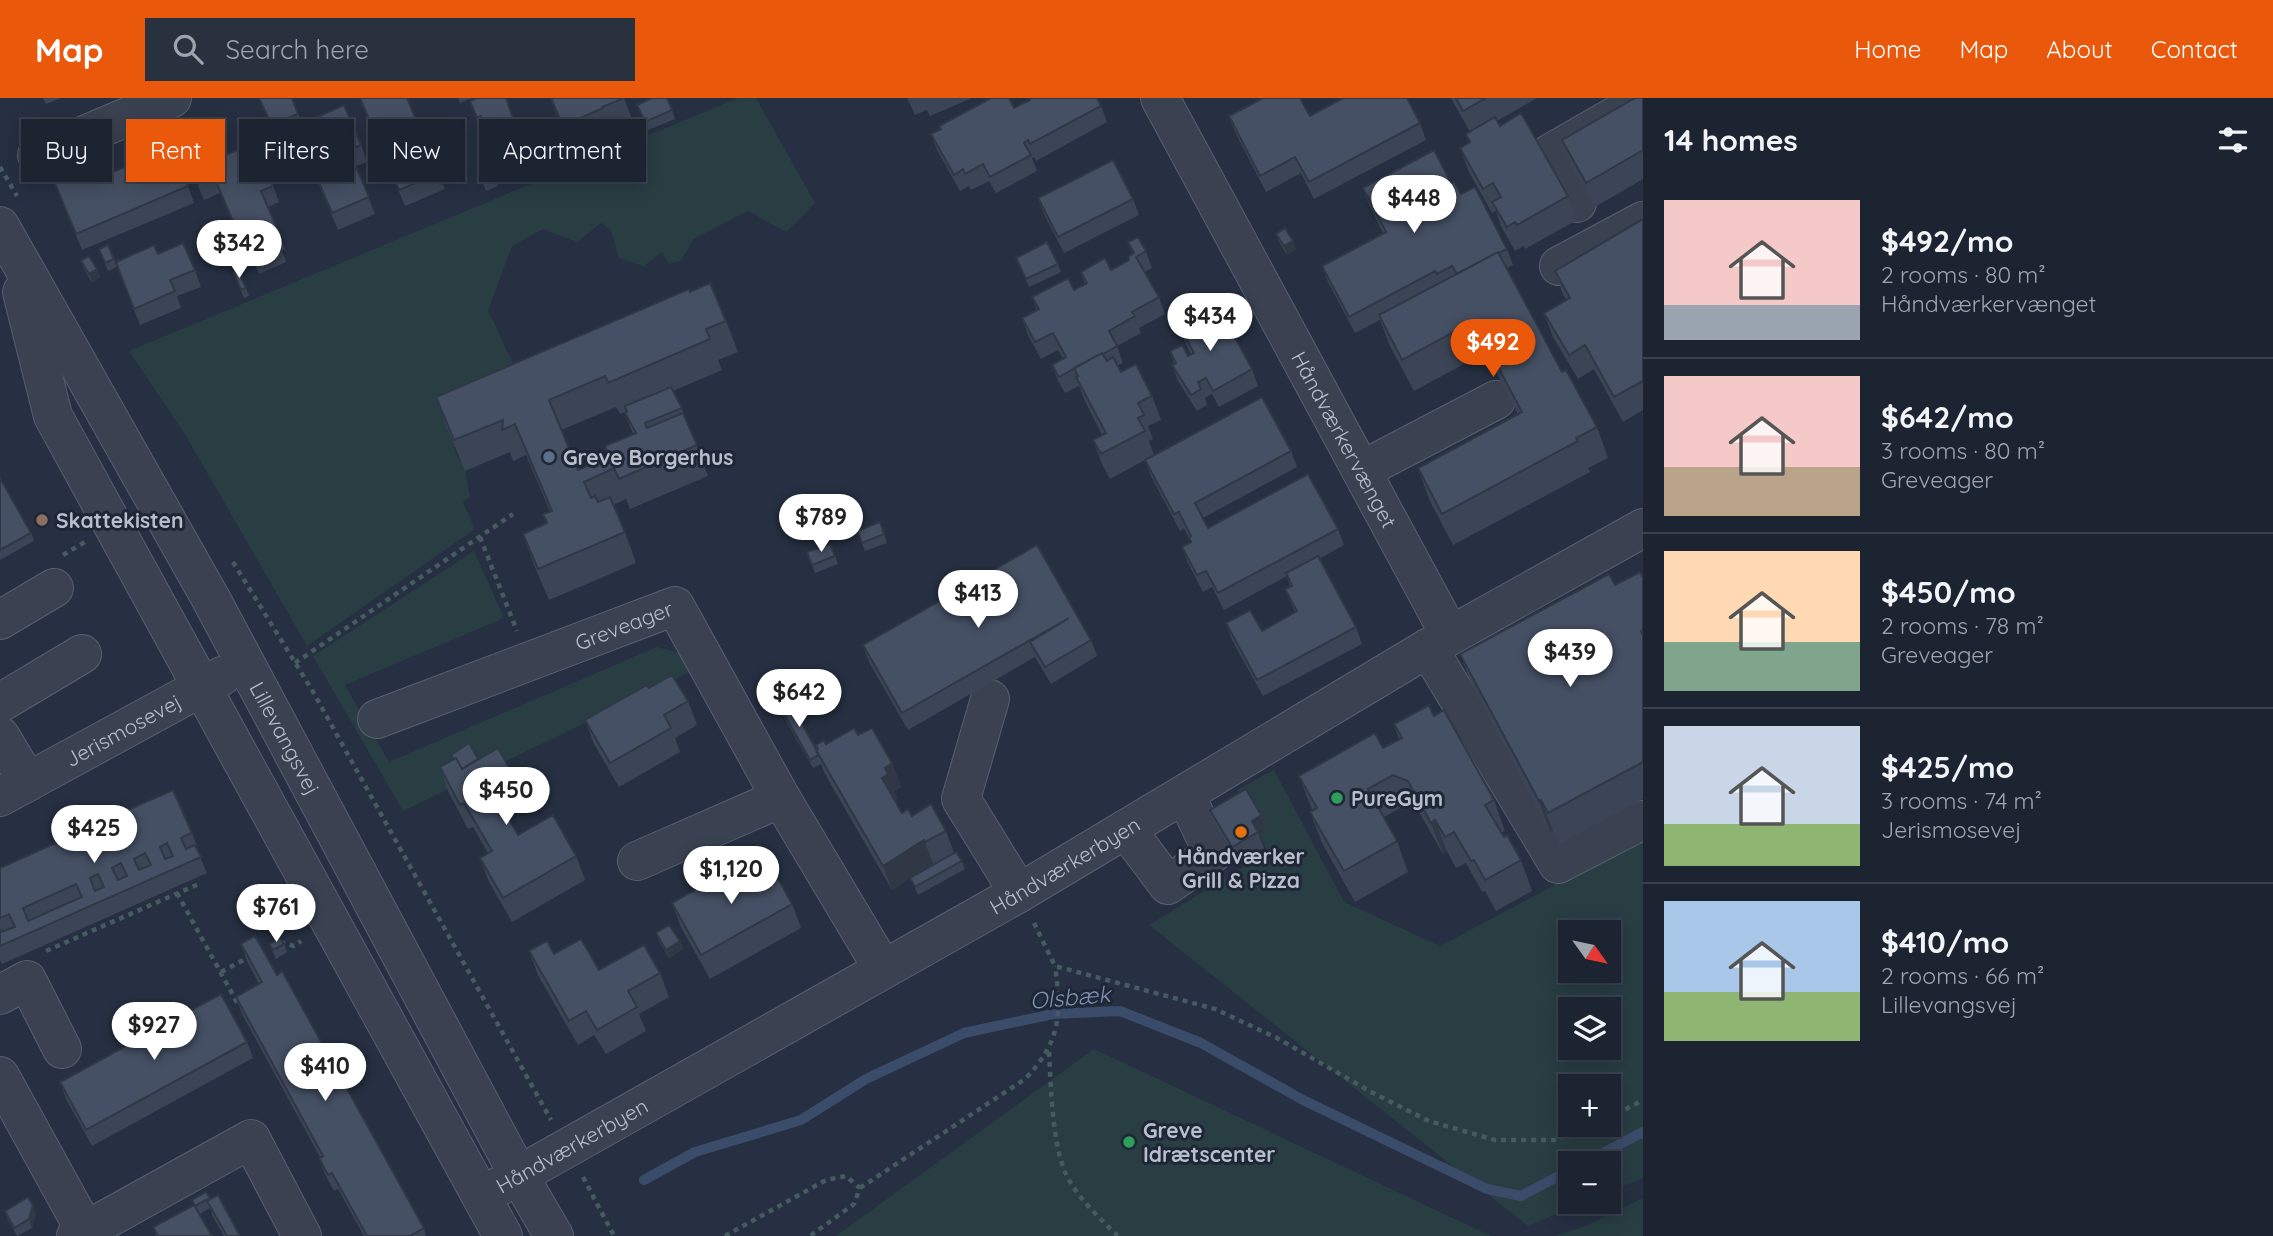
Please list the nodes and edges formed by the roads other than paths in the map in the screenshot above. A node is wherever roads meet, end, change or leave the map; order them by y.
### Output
1 (172, 98) edge
2 (1160, 98) edge
3 (1643, 100) edge
4 (112, 123) edge
5 (1577, 204) dead end
6 (1643, 220) edge
7 (11, 225) edge
8 (1559, 266) edge
9 (1496, 400) dead end
10 (1362, 470) junction
11 (1640, 537) edge
12 (54, 588) road end
13 (0, 620) edge
14 (1439, 642) junction
15 (82, 654) dead end
16 (244, 663) junction
17 (201, 688) junction
18 (990, 699) dead end
19 (0, 703) edge
20 (377, 719) dead end
21 (0, 736) edge
22 (14, 789) edge
23 (1185, 794) junction
24 (781, 798) junction
25 (1643, 820) edge
26 (1126, 829) junction
27 (637, 861) dead end
28 (1019, 893) junction
29 (883, 969) junction
30 (0, 995) edge
31 (62, 1049) dead end
32 (0, 1076) edge
33 (519, 1176) junction
34 (482, 1196) junction
35 (83, 1234) edge
36 (302, 1236) edge
37 (503, 1236) edge
38 (554, 1236) edge

1 - 4 street
2 - 10 street, Håndværkervænget
3 - 5 street
6 - 8 street
7 - 16 street, Lillevangsvej
7 - 17 street
9 - 10 street
10 - 14 street, Håndværkervænget
11 - 14 street, Håndværkerbyen
12 - 13 street
14 - 23 street, Håndværkerbyen
14 - 25 street, Håndværkervænget
15 - 19 street
16 - 17 street, Jerismosevej
16 - 33 street, Lillevangsvej
17 - 22 street, Jerismosevej
17 - 34 street
18 - 28 street
20 - 24 street, Greveager
21 - 22 street
23 - 26 street, Håndværkerbyen
23 - 26 street
24 - 27 street
24 - 29 street, Greveager
26 - 28 street, Håndværkerbyen
28 - 29 street, Håndværkerbyen
29 - 33 street, Håndværkerbyen
30 - 31 street
32 - 35 street
33 - 34 street, Håndværkerbyen
33 - 38 street, Lillevangsvej
34 - 37 street
35 - 36 street

